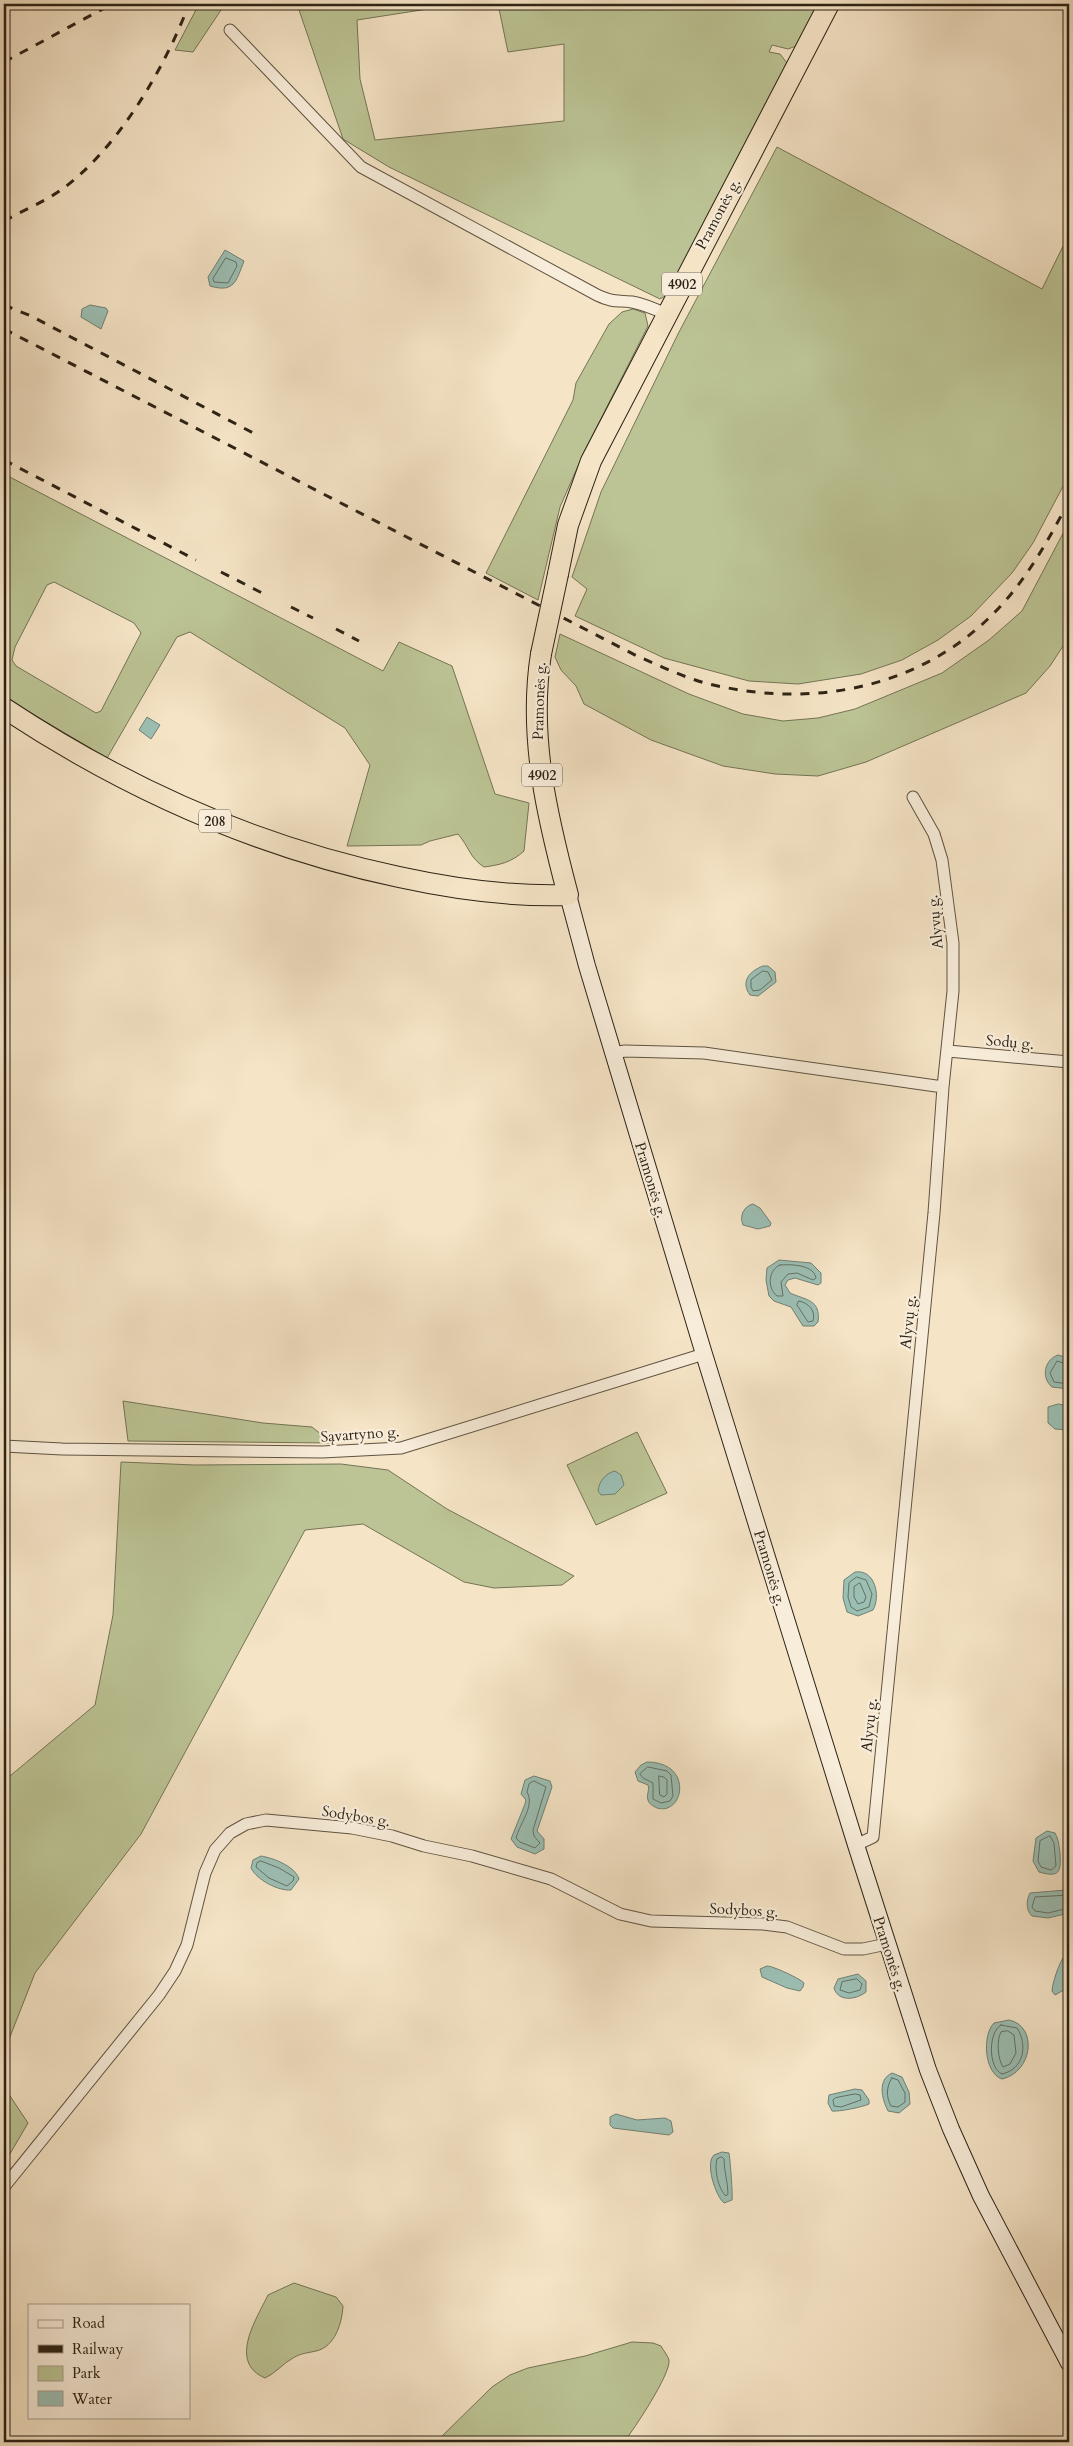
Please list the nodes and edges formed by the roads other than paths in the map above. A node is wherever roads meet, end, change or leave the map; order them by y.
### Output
1 (829, 4) edge
2 (230, 30) dead end
3 (666, 314) junction
4 (4, 708) edge
5 (913, 797) dead end
6 (568, 894) junction
7 (948, 1051) junction
8 (613, 1053) junction
9 (1069, 1062) edge
10 (942, 1087) junction
11 (704, 1354) junction
12 (4, 1446) edge
13 (856, 1845) junction
14 (887, 1944) junction
15 (4, 2187) edge
16 (1069, 2363) edge

1 - 3 highway, Pramonės g. / 4902
2 - 3 street
3 - 6 highway, Pramonės g. / 4902, bridge
4 - 6 highway, 208
5 - 7 street, Alyvų g.
6 - 8 main road, Pramonės g. / 4902
7 - 9 street, Sodų g.
7 - 10 street, Alyvų g.
8 - 10 street
8 - 11 main road, Pramonės g. / 4902
10 - 13 street, Alyvų g.
11 - 12 street, Sąvartyno g.
11 - 13 main road, Pramonės g. / 4902
13 - 14 main road, Pramonės g. / 4902
14 - 15 street, Sodybos g.
14 - 16 main road, Pramonės g. / 4902

